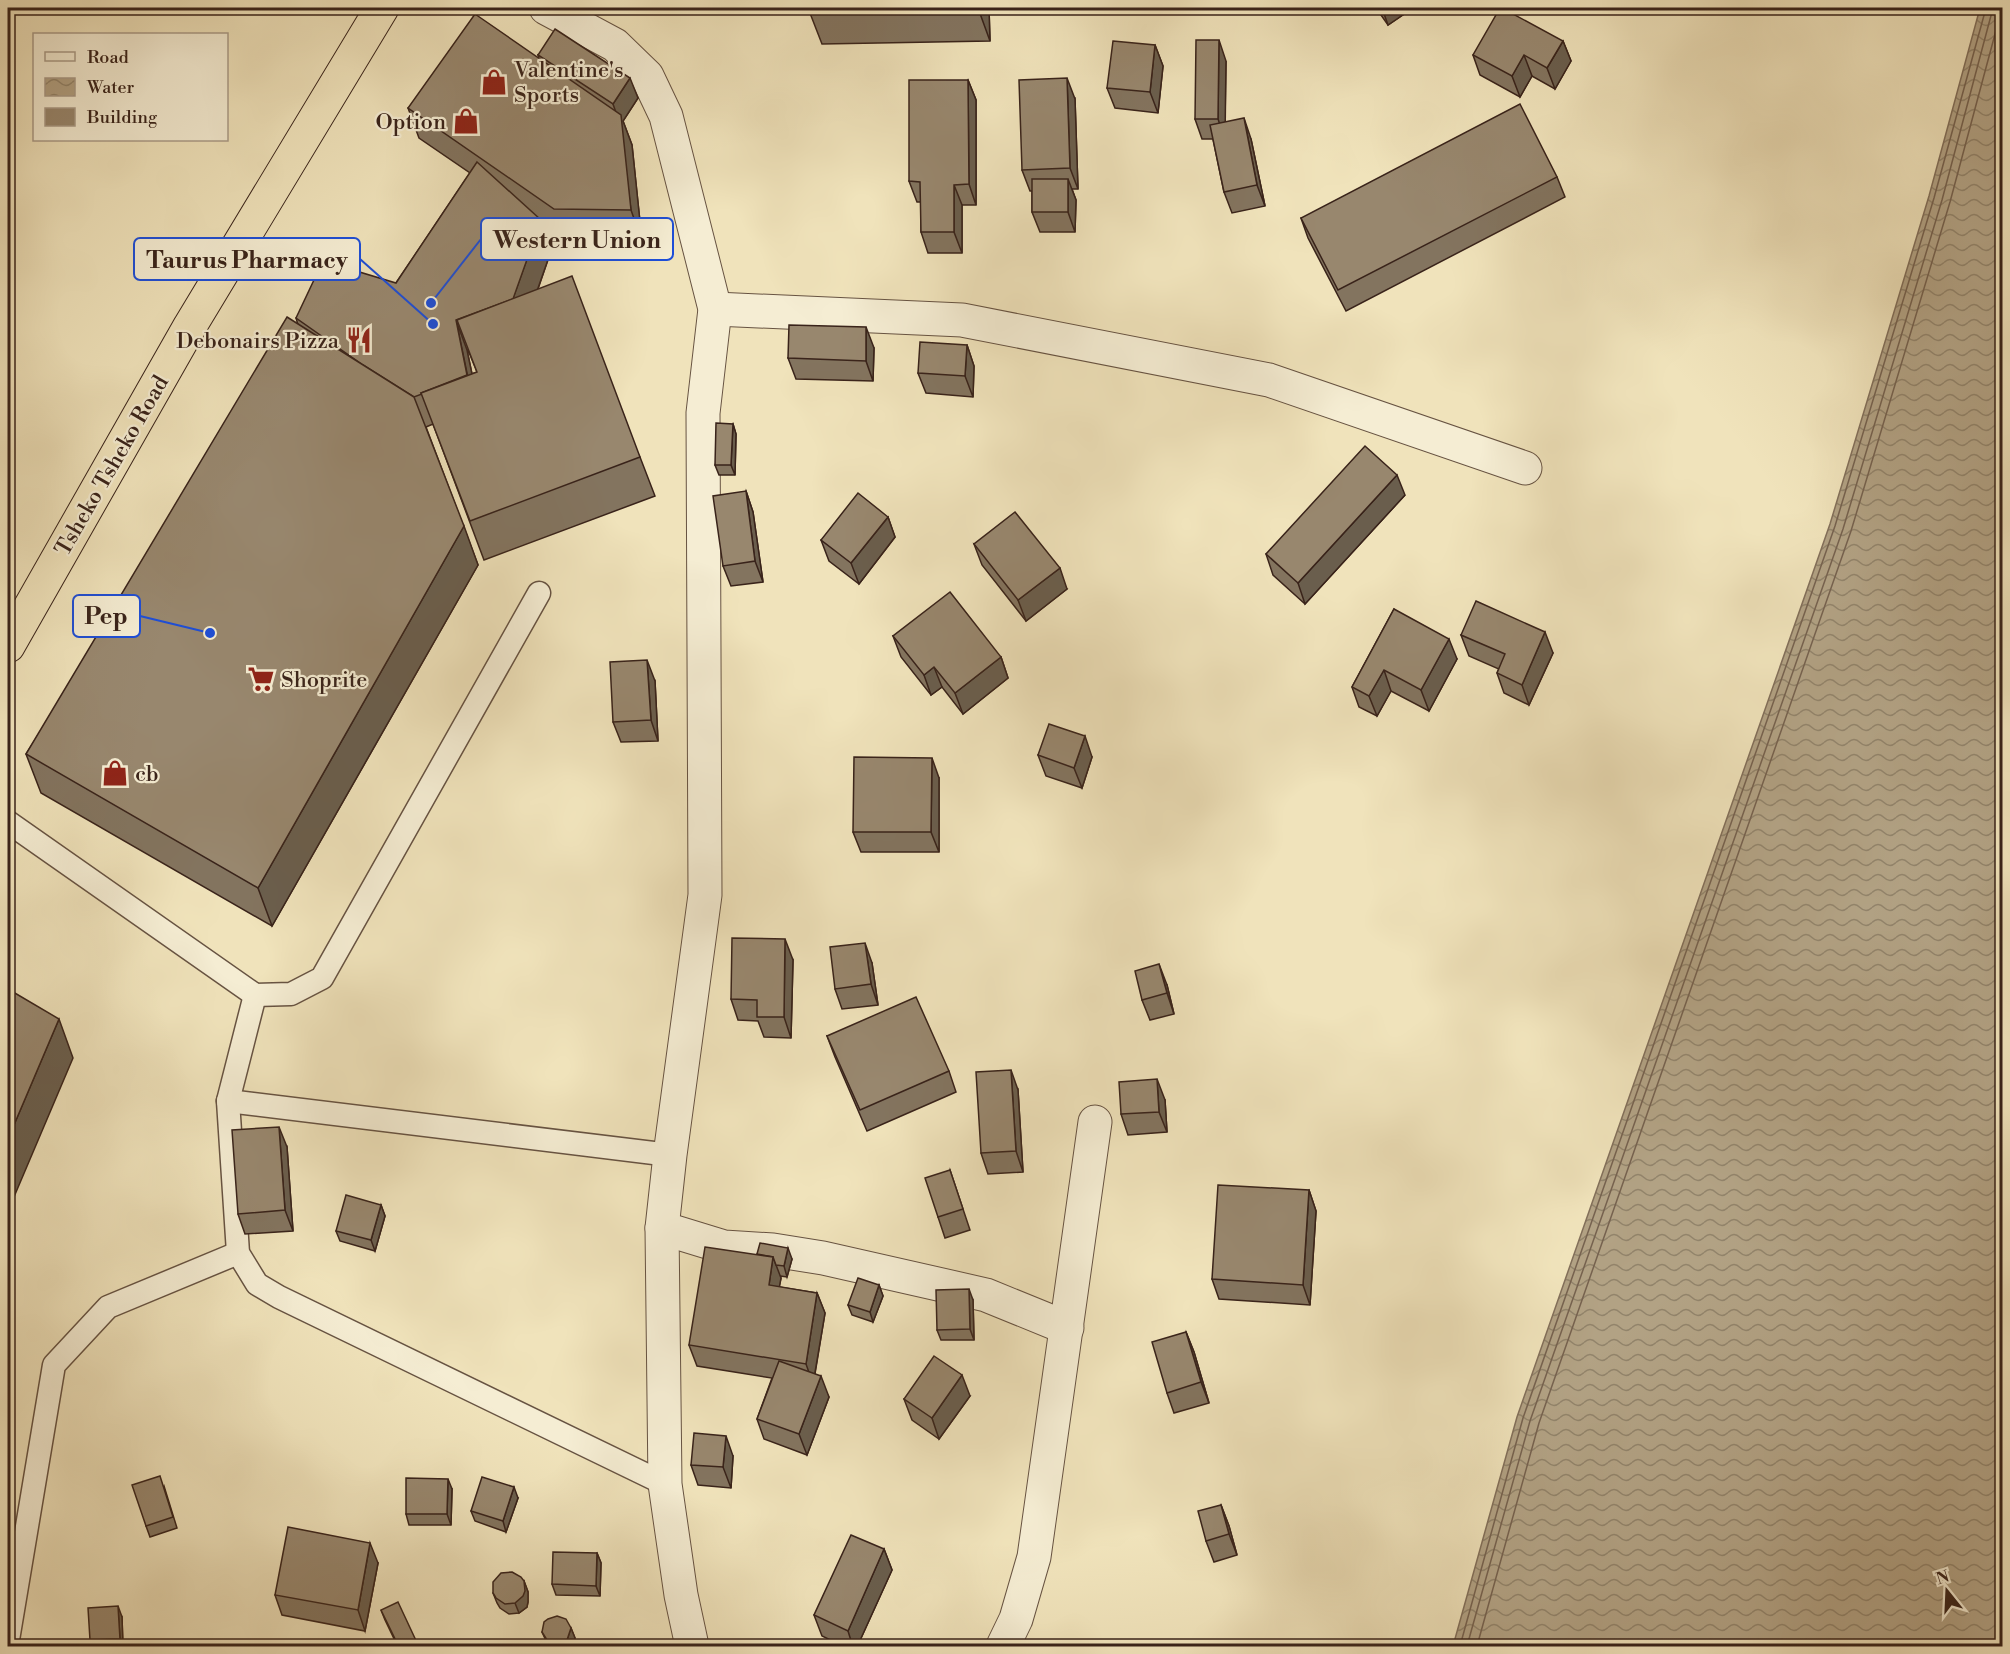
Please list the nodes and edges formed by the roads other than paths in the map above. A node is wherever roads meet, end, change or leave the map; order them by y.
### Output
1 (382, 8) edge
2 (546, 8) edge
3 (715, 309) junction
4 (1525, 468) dead end
5 (539, 593) dead end
6 (8, 646) edge
7 (8, 822) edge
8 (255, 995) junction
9 (228, 1101) junction
10 (1095, 1122) dead end
11 (670, 1155) junction
12 (662, 1227) junction
13 (238, 1253) junction
14 (1067, 1328) junction
15 (665, 1484) junction
16 (8, 1640) edge
17 (692, 1647) edge
18 (1003, 1647) edge

1 - 6 highway, Tsheko Tsheko Road
2 - 3 street
3 - 4 street
3 - 11 street
5 - 8 lane
7 - 8 lane
8 - 9 lane
9 - 11 lane
9 - 13 lane
10 - 14 street
11 - 12 street
12 - 14 street
12 - 15 street
13 - 15 lane
13 - 16 lane
14 - 18 street
15 - 17 street

